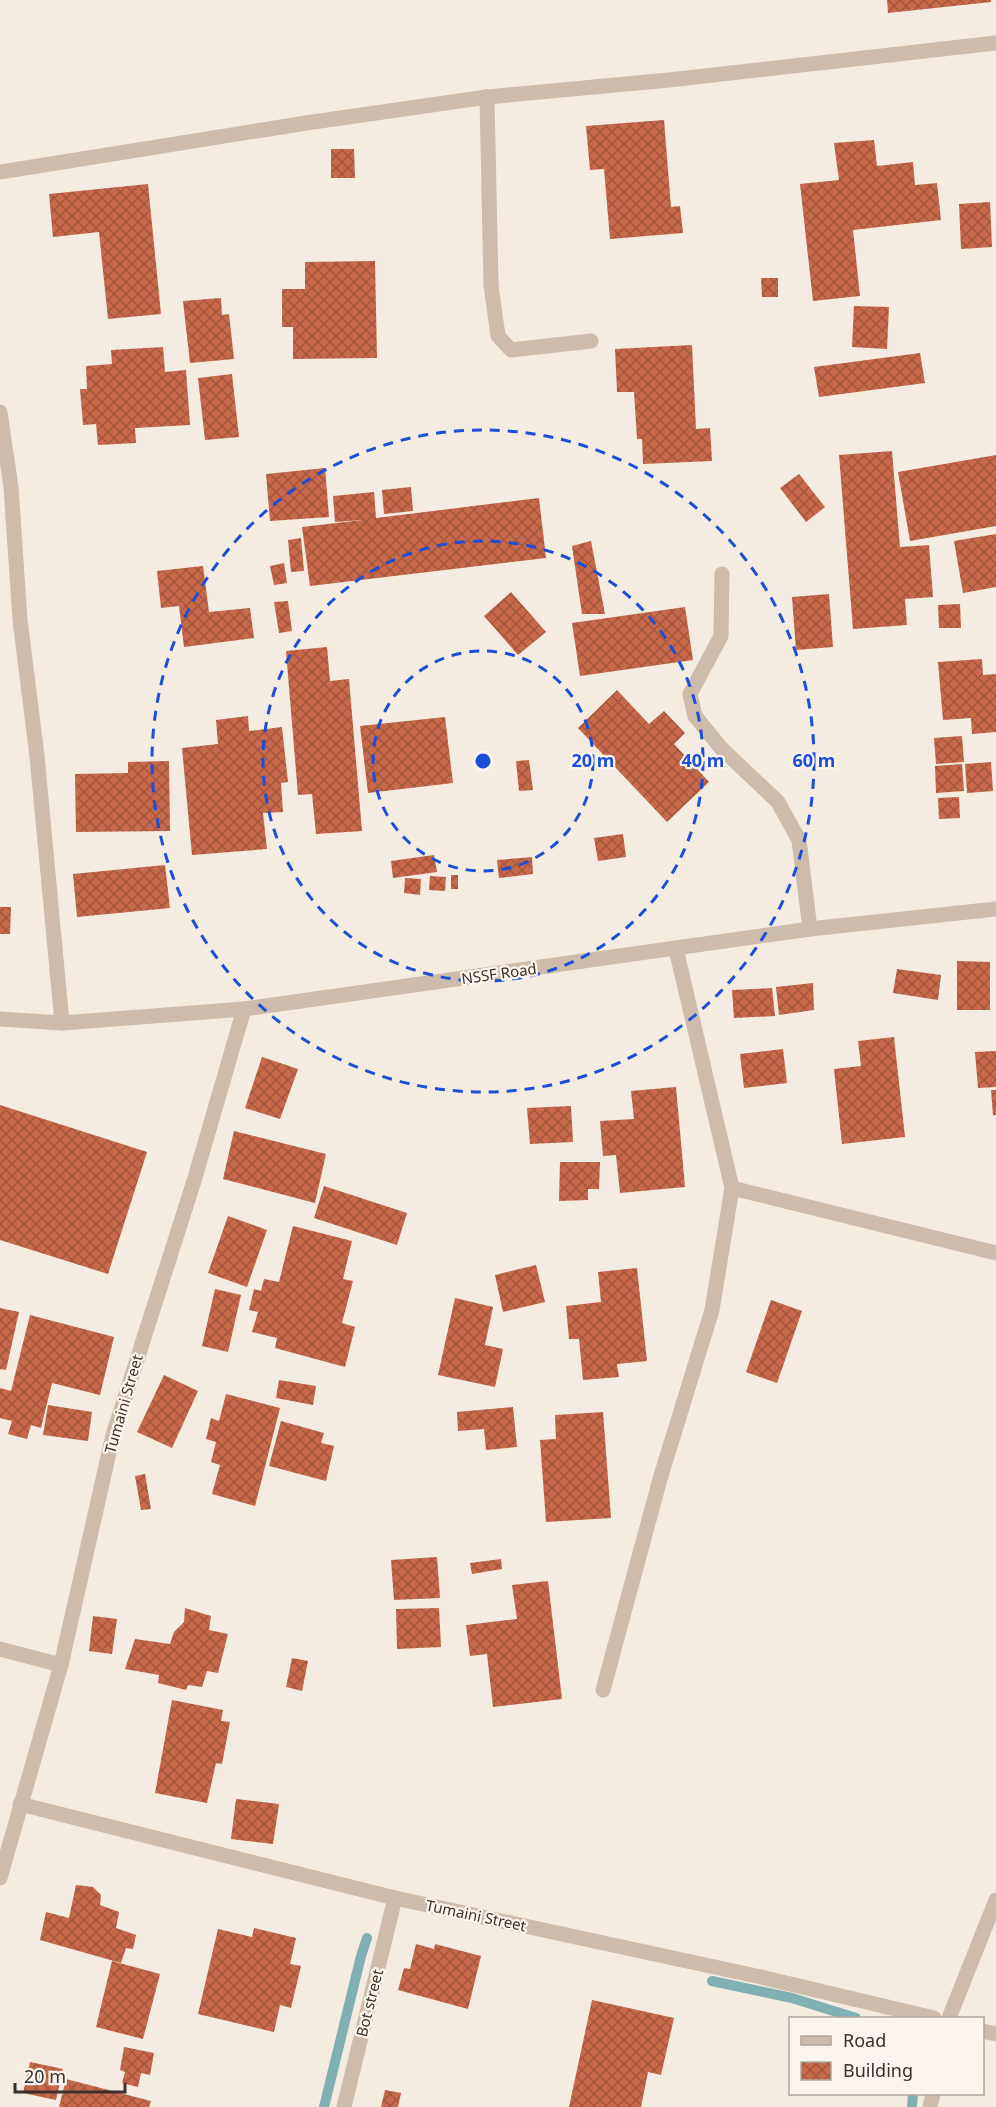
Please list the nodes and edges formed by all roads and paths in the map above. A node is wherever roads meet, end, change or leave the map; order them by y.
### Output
1 (996, 43) edge
2 (487, 97) junction
3 (0, 172) edge
4 (591, 341) dead end
5 (0, 412) edge
6 (722, 574) dead end
7 (996, 909) edge
8 (810, 929) junction
9 (676, 949) junction
10 (244, 1009) junction
11 (0, 1019) edge
12 (62, 1023) junction
13 (732, 1188) junction
14 (996, 1253) edge
15 (0, 1649) edge
16 (61, 1665) junction
17 (603, 1690) dead end
18 (20, 1804) junction
19 (0, 1878) edge
20 (395, 1898) junction
21 (996, 1900) edge
22 (926, 2017) edge
23 (950, 2017) edge
24 (344, 2107) edge

1 - 2 street
2 - 3 street
2 - 4 street
5 - 12 street
6 - 8 street
7 - 8 street, NSSF Road
8 - 9 street, NSSF Road
9 - 10 street, NSSF Road
9 - 13 street
10 - 12 street, NSSF Road
10 - 16 street, Tumaini Street
11 - 12 street, NSSF Road
13 - 14 street
13 - 17 street
15 - 16 street
16 - 18 street, Tumaini Street
18 - 19 street, Tumaini Street
18 - 20 street, Tumaini Street
20 - 22 street, Tumaini Street
20 - 24 street, Bot street
21 - 23 street

